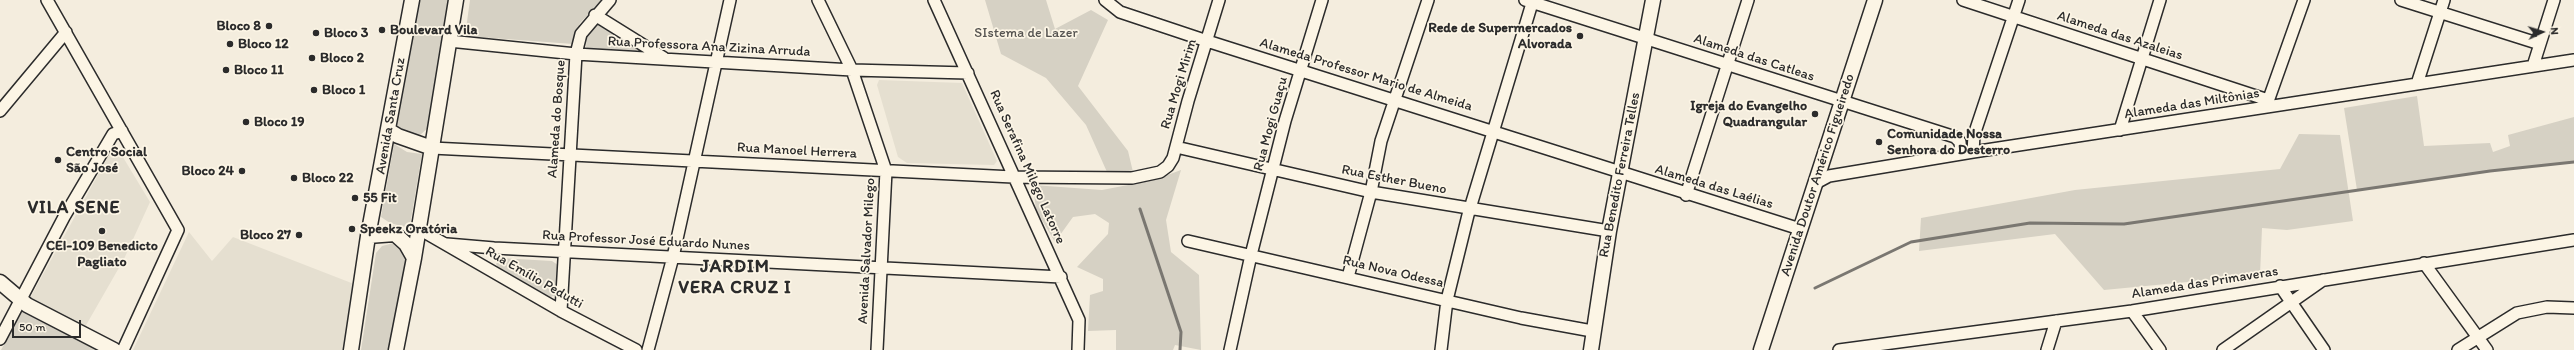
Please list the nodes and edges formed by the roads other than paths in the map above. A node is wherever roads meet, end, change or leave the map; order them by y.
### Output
1 (47, 0) edge
2 (412, 0) edge
3 (456, 0) edge
4 (610, 0) edge
5 (730, 0) edge
6 (818, 0) edge
7 (934, 0) edge
8 (1105, 0) edge
9 (1219, 0) edge
10 (1322, 0) edge
11 (1428, 0) edge
12 (1653, 0) edge
13 (1748, 0) edge
14 (1875, 0) edge
15 (1963, 0) edge
16 (2019, 0) edge
17 (2160, 0) edge
18 (2304, 0) edge
19 (2401, 0) edge
20 (2444, 0) edge
21 (2554, 0) edge
22 (1530, 1) edge
23 (2441, 13) junction
24 (594, 15) junction
25 (2014, 17) junction
26 (66, 32) junction
27 (1645, 39) junction
28 (449, 41) junction
29 (1207, 41) junction
30 (2540, 44) junction
31 (641, 45) junction
32 (576, 54) junction
33 (635, 58) junction
34 (2141, 58) junction
35 (667, 60) junction
36 (2574, 60) edge
37 (715, 62) junction
38 (1727, 65) junction
39 (2533, 66) junction
40 (852, 70) junction
41 (1301, 71) junction
42 (968, 73) junction
43 (2417, 84) junction
44 (1394, 99) junction
45 (1842, 103) junction
46 (2267, 104) junction
47 (0, 111) edge
48 (435, 129) junction
49 (388, 130) junction
50 (2120, 130) junction
51 (122, 131) junction
52 (1492, 131) junction
53 (1974, 135) junction
54 (1955, 137) junction
55 (410, 141) junction
56 (1176, 147) junction
57 (432, 148) junction
58 (1973, 152) junction
59 (1961, 154) junction
60 (569, 155) junction
61 (695, 161) junction
62 (1274, 170) junction
63 (886, 171) junction
64 (1160, 172) joint
65 (1620, 173) junction
66 (1013, 177) junction
67 (1816, 183) junction
68 (1371, 192) junction
69 (1686, 195) junction
70 (1470, 208) junction
71 (419, 229) junction
72 (1800, 229) junction
73 (1609, 232) junction
74 (368, 236) junction
75 (2574, 240) edge
76 (1188, 241) dead end
77 (447, 244) junction
78 (494, 248) junction
79 (565, 252) junction
80 (1251, 255) junction
81 (673, 257) junction
82 (414, 258) junction
83 (2424, 263) junction
84 (485, 268) junction
85 (881, 268) junction
86 (1061, 277) junction
87 (1348, 278) junction
88 (2327, 278) junction
89 (0, 282) edge
90 (2280, 286) junction
91 (0, 294) edge
92 (1447, 300) junction
93 (23, 303) junction
94 (2291, 303) junction
95 (2574, 308) edge
96 (561, 311) junction
97 (2132, 311) junction
98 (2056, 320) junction
99 (1592, 331) junction
100 (2477, 336) junction
101 (0, 339) edge
102 (1884, 347) edge
103 (1863, 349) edge
104 (114, 350) edge
105 (123, 350) edge
106 (352, 350) edge
107 (396, 350) edge
108 (636, 350) edge
109 (648, 350) edge
110 (877, 350) edge
111 (1078, 350) edge
112 (1230, 350) edge
113 (1441, 350) edge
114 (1591, 350) edge
115 (1761, 350) edge
116 (1839, 350) edge
117 (2047, 350) edge
118 (2160, 350) edge
119 (2223, 350) edge
120 (2324, 350) edge
121 (2458, 350) edge
122 (2487, 350) edge

1 - 26 street
2 - 49 main road, Avenida Santa Cruz
3 - 28 main road
4 - 24 street, Alameda do Bosque
5 - 37 street
6 - 40 street, Avenida Salvador Milego
7 - 42 street, Rua Serafina Milego Latorre
8 - 29 street, Alameda Professor Mario de Almeida
9 - 29 street, Rua Mogi Mirim
10 - 41 street, Rua Mogi Guaçu
11 - 44 street
12 - 27 main road, Rua Benedito Ferreira Telles
13 - 38 street
14 - 45 main road, Avenida Doutor Américo Figueiredo
15 - 25 street, Alameda das Azaleias
16 - 25 street
17 - 34 street
18 - 46 street
19 - 23 street
20 - 23 street
21 - 30 street
22 - 27 street, Alameda das Catleas
22 - 52 street
23 - 30 street
23 - 43 street
24 - 31 street
24 - 32 street, Alameda do Bosque
25 - 34 street, Alameda das Azaleias
25 - 53 street
26 - 47 street
26 - 51 street
27 - 38 street, Alameda das Catleas
27 - 65 main road, Rua Benedito Ferreira Telles
28 - 32 street, Rua Professora Ana Zizina Arruda
28 - 48 main road
29 - 41 street, Alameda Professor Mario de Almeida
29 - 56 street, Rua Mogi Mirim
30 - 39 street
31 - 33 street
31 - 35 street
32 - 33 street, Rua Professora Ana Zizina Arruda
32 - 60 street, Alameda do Bosque
33 - 35 street, Rua Professora Ana Zizina Arruda
34 - 46 street, Alameda das Azaleias
34 - 50 street
35 - 37 street, Rua Professora Ana Zizina Arruda
36 - 39 street, Alameda das Miltônias
37 - 40 street, Rua Professora Ana Zizina Arruda
37 - 61 street
38 - 45 street, Alameda das Catleas
38 - 69 street
39 - 43 street, Alameda das Miltônias
40 - 42 street, Rua Professora Ana Zizina Arruda
40 - 63 street, Avenida Salvador Milego
41 - 44 street, Alameda Professor Mario de Almeida
41 - 62 street, Rua Mogi Guaçu
42 - 66 street, Rua Serafina Milego Latorre
43 - 46 street, Alameda das Miltônias
44 - 52 street, Alameda Professor Mario de Almeida
44 - 68 street
45 - 54 street, Alameda das Catleas
45 - 67 main road, Avenida Doutor Américo Figueiredo
46 - 50 street, Alameda das Miltônias
48 - 55 main road
48 - 57 main road
49 - 55 main road
49 - 74 main road, Avenida Santa Cruz
50 - 58 street, Alameda das Miltônias
51 - 93 street
51 - 105 street
52 - 65 street, Alameda Professor Mario de Almeida
52 - 70 street
53 - 54 street
53 - 58 street
54 - 59 street
55 - 57 main road
56 - 62 street, Rua Esther Bueno
56 - 64 street, Rua Mogi Mirim
57 - 60 street, Rua Manoel Herrera
57 - 71 main road
58 - 59 street, Alameda das Miltônias
59 - 67 street, Alameda das Miltônias
60 - 61 street, Rua Manoel Herrera
60 - 79 street, Alameda do Bosque
61 - 63 street, Rua Manoel Herrera
61 - 81 street
62 - 68 street, Rua Esther Bueno
62 - 80 street, Rua Mogi Guaçu
63 - 66 street, Rua Manoel Herrera
63 - 85 street, Avenida Salvador Milego
64 - 66 street, Rua Manoel Herrera
65 - 69 street, Alameda das Laélias
65 - 73 main road, Rua Benedito Ferreira Telles
66 - 86 street, Rua Serafina Milego Latorre
67 - 72 main road, Avenida Doutor Américo Figueiredo
68 - 70 street, Rua Esther Bueno
68 - 87 street
69 - 72 street, Alameda das Laélias
70 - 73 street, Rua Esther Bueno
70 - 92 street
71 - 77 street, Rua Emílio Pedutti
71 - 82 main road
72 - 115 main road, Avenida Doutor Américo Figueiredo
73 - 99 main road, Rua Benedito Ferreira Telles
74 - 82 main road
74 - 106 main road, Avenida Santa Cruz
75 - 83 street, Alameda das Primaveras
76 - 80 street, Rua Nova Odessa
77 - 78 street, Rua Professor José Eduardo Nunes
77 - 84 street, Rua Emílio Pedutti
78 - 79 street, Rua Professor José Eduardo Nunes
78 - 84 street
79 - 81 street, Rua Professor José Eduardo Nunes
79 - 96 street, Alameda do Bosque
80 - 87 street, Rua Nova Odessa
80 - 112 street, Rua Mogi Guaçu
81 - 85 street, Rua Professor José Eduardo Nunes
81 - 109 street
82 - 107 main road
83 - 88 street, Alameda das Primaveras
83 - 100 street
84 - 96 street, Rua Emílio Pedutti
85 - 86 street, Rua Professor José Eduardo Nunes
85 - 110 street, Avenida Salvador Milego
86 - 111 street, Rua Serafina Milego Latorre
87 - 92 street, Rua Nova Odessa
88 - 90 street, Alameda das Primaveras
88 - 94 street
89 - 93 main road
90 - 94 street
90 - 97 street, Alameda das Primaveras
91 - 93 main road
92 - 99 street, Rua Nova Odessa
92 - 113 street
93 - 101 street
93 - 104 main road
94 - 119 street
94 - 120 street
95 - 100 street
96 - 108 street, Rua Emílio Pedutti
97 - 98 street, Alameda das Primaveras
97 - 118 street
98 - 102 street, Alameda das Primaveras
98 - 117 street
99 - 114 main road, Rua Benedito Ferreira Telles
100 - 121 street
100 - 122 street
102 - 103 street, Alameda das Primaveras
103 - 116 street, Alameda das Primaveras

